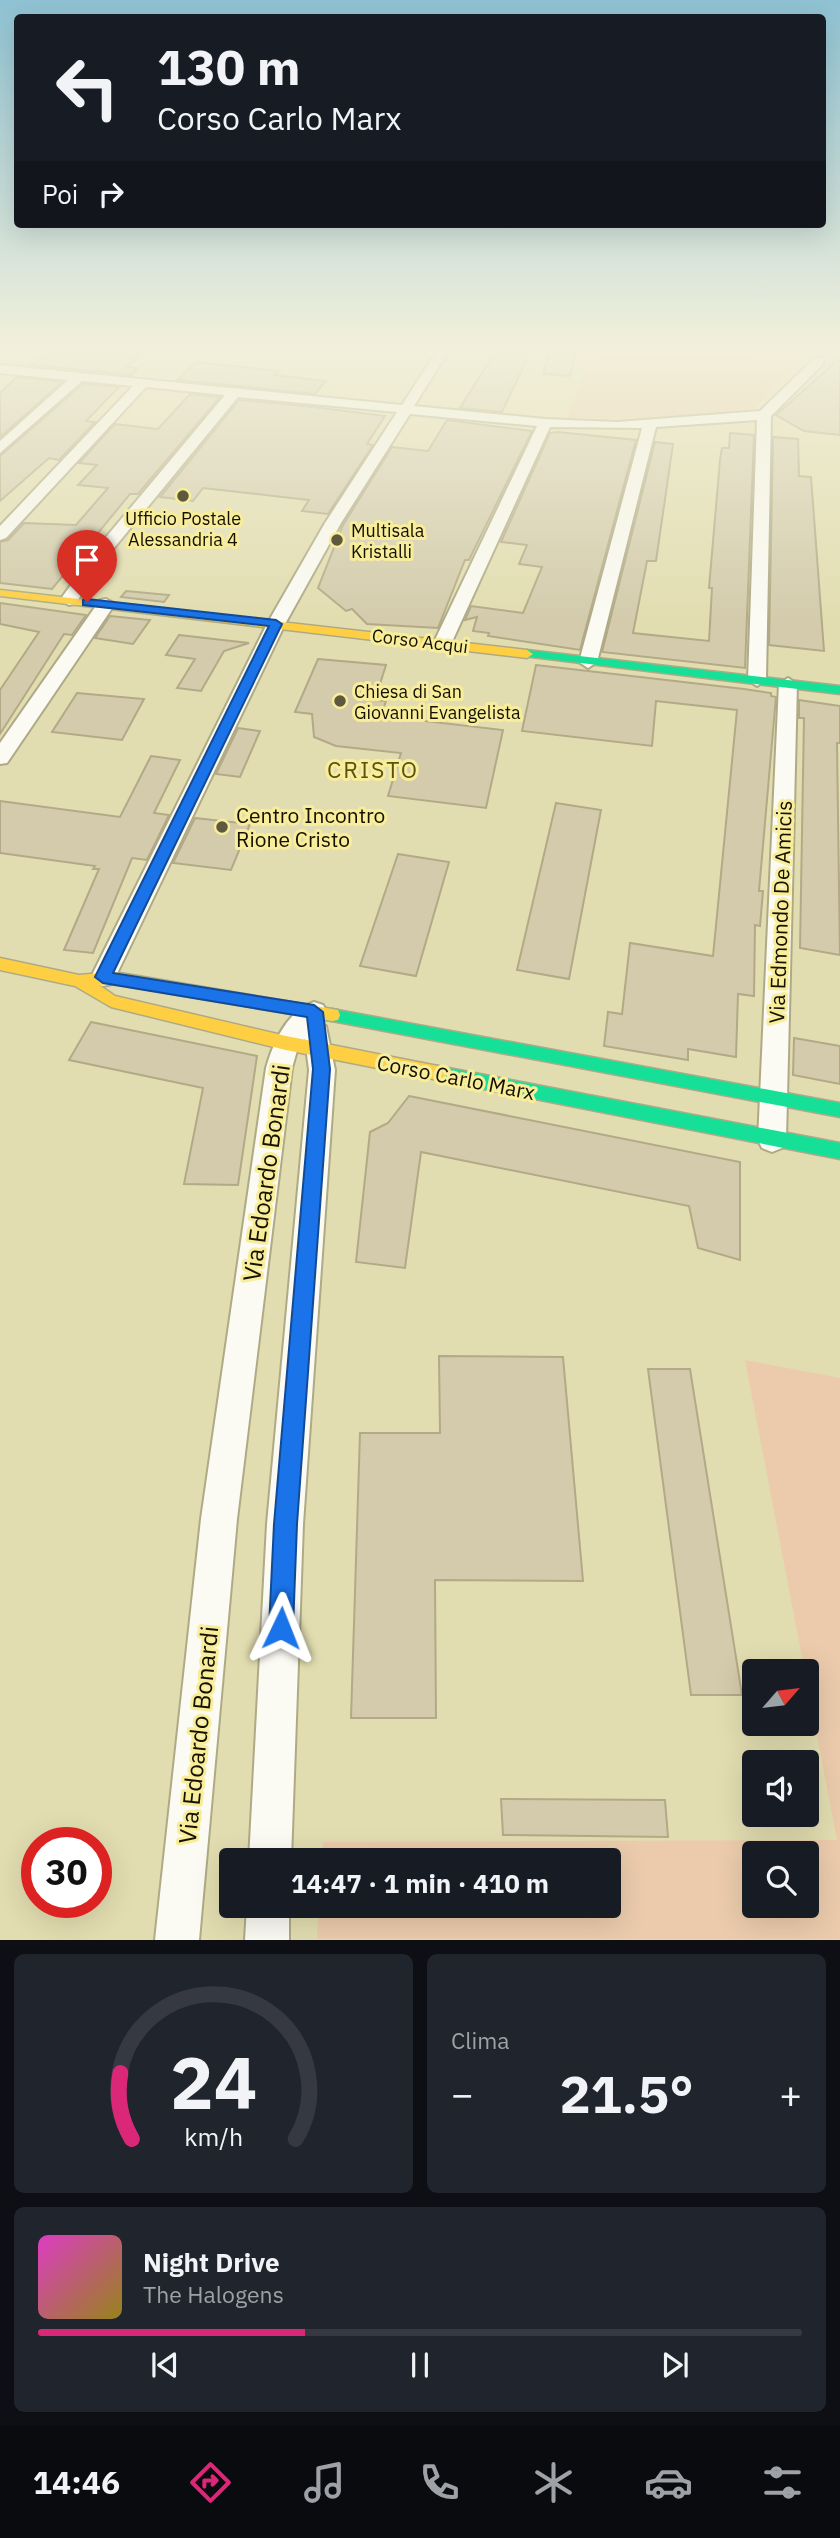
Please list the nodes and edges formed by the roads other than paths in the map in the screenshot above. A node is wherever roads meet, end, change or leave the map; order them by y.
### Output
1 (90, 440) edge
2 (196, 440) edge
3 (387, 440) edge
4 (537, 440) edge
5 (646, 440) edge
6 (763, 440) edge
7 (0, 535) edge
8 (0, 593) edge
9 (69, 600) junction
10 (106, 604) junction
11 (276, 624) junction
12 (442, 643) junction
13 (588, 662) junction
14 (757, 680) junction
15 (788, 684) junction
16 (840, 690) edge
17 (0, 758) edge
18 (0, 964) edge
19 (103, 977) junction
20 (79, 981) junction
21 (314, 1012) junction
22 (286, 1043) junction
23 (320, 1050) junction
24 (774, 1097) junction
25 (840, 1110) edge
26 (772, 1140) junction
27 (840, 1151) edge
28 (272, 1848) edge
29 (268, 1918) edge
30 (177, 1940) edge
31 (267, 1940) edge

1 - 7 street
2 - 9 street
3 - 11 street
4 - 12 street
5 - 13 street
6 - 14 street
8 - 9 main road, Corso Acqui
9 - 10 main road, Corso Acqui
10 - 11 main road, Corso Acqui
10 - 17 street
11 - 12 main road, Corso Acqui
11 - 19 street
12 - 13 main road, Corso Acqui
13 - 14 main road, Corso Acqui
14 - 15 main road, Corso Acqui
15 - 16 main road, Corso Acqui
15 - 24 street, Via Edmondo De Amicis
18 - 20 main road, Corso Carlo Marx
19 - 20 main road, Corso Carlo Marx
19 - 21 main road, Corso Carlo Marx
20 - 22 main road, Corso Carlo Marx
21 - 22 street, Via Edoardo Bonardi
21 - 23 street, Via Edoardo Bonardi
21 - 24 main road, Corso Carlo Marx
22 - 23 main road, Corso Carlo Marx
22 - 30 street, Via Edoardo Bonardi
23 - 26 main road, Corso Carlo Marx
23 - 28 street, Via Edoardo Bonardi
24 - 25 main road, Corso Carlo Marx
24 - 26 street, Via Edmondo De Amicis
26 - 27 main road, Corso Carlo Marx
29 - 31 street

